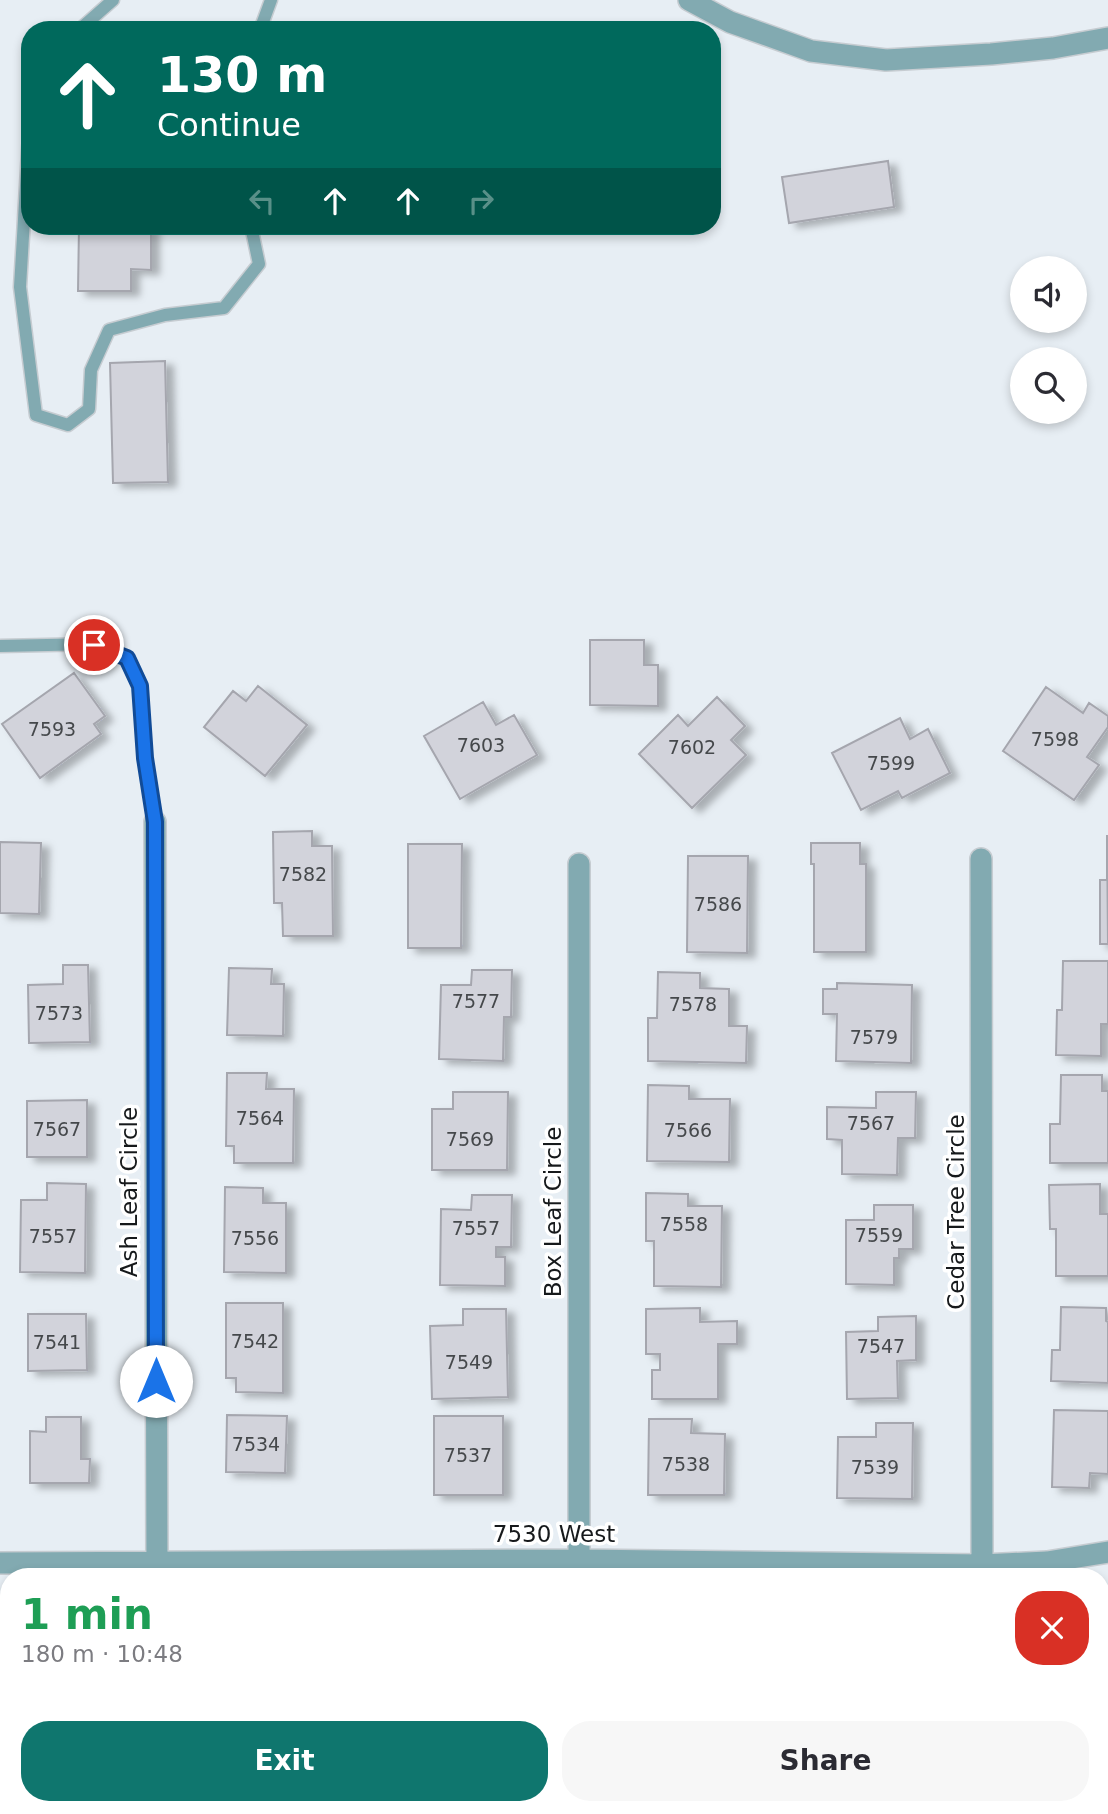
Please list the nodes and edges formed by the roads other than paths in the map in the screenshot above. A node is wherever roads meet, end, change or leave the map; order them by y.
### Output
1 (113, 0) edge
2 (271, 0) edge
3 (690, 0) edge
4 (89, 21) edge
5 (263, 21) edge
6 (1108, 38) edge
7 (24, 235) edge
8 (253, 235) edge
9 (0, 646) edge
10 (155, 822) joint
11 (982, 859) dead end
12 (579, 864) dead end
13 (1108, 1552) edge
14 (579, 1560) junction
15 (0, 1563) edge
16 (982, 1564) junction
17 (131, 1568) edge
18 (157, 1568) edge
19 (204, 1568) edge

1 - 4 lane
2 - 5 lane
3 - 6 street
7 - 8 lane
9 - 10 lane
10 - 18 street, Ash Leaf Circle
11 - 16 street, Cedar Tree Circle
12 - 14 street, Box Leaf Circle
13 - 16 street, 7530 West
14 - 16 street, 7530 West
14 - 19 street, 7530 West
15 - 17 street, 7530 West

